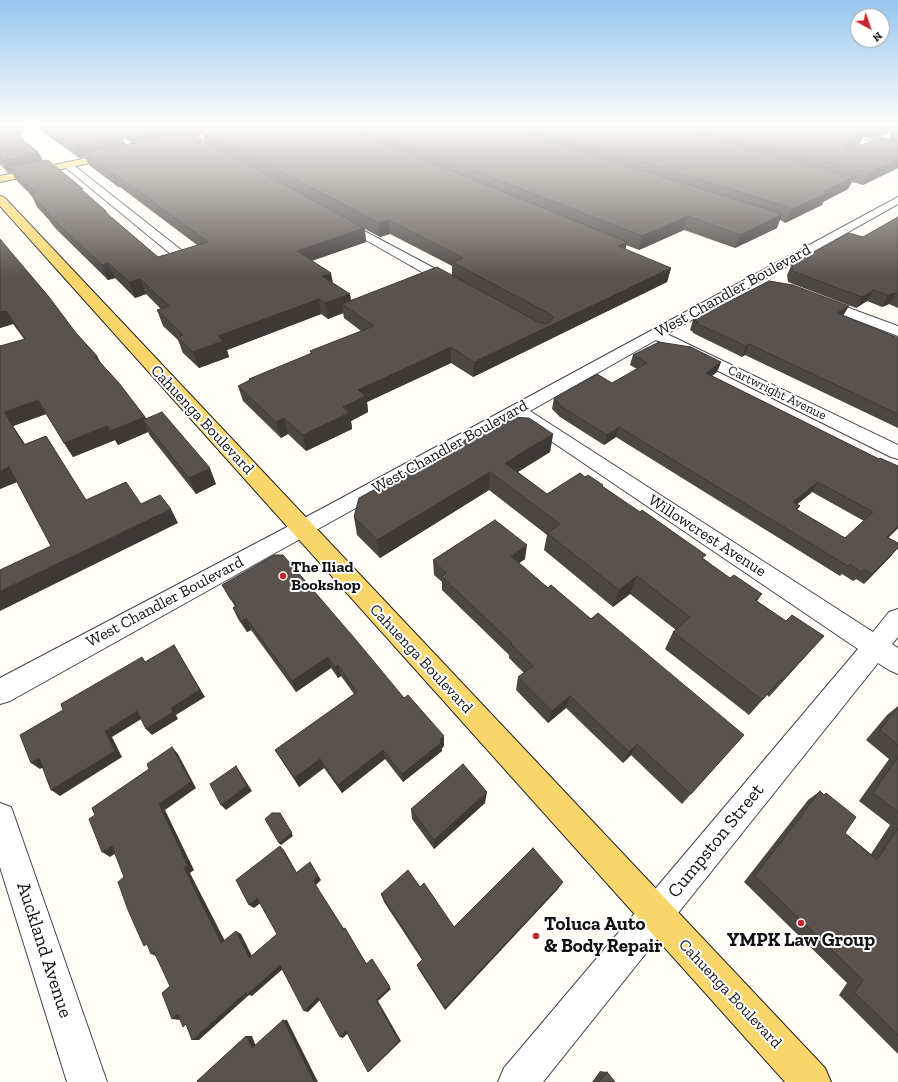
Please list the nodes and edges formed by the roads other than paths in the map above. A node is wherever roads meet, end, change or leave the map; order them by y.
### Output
1 (12, 176) edge
2 (82, 176) edge
3 (0, 179) edge
4 (0, 199) edge
5 (898, 200) edge
6 (327, 214) edge
7 (176, 252) edge
8 (758, 277) junction
9 (774, 283) edge
10 (466, 290) edge
11 (804, 295) edge
12 (898, 331) edge
13 (656, 334) junction
14 (518, 410) junction
15 (898, 453) edge
16 (302, 528) junction
17 (898, 619) edge
18 (887, 654) edge
19 (0, 692) edge
20 (0, 818) edge
21 (656, 914) junction
22 (87, 1082) edge
23 (518, 1082) edge
24 (811, 1082) edge

1 - 3 main road
2 - 7 street
4 - 16 main road, Cahuenga Boulevard
5 - 8 street, West Chandler Boulevard
6 - 10 street
8 - 9 street
8 - 13 street, West Chandler Boulevard
11 - 12 street
13 - 14 street, West Chandler Boulevard
13 - 15 street, Cartwright Avenue
14 - 16 street, West Chandler Boulevard
14 - 18 street, Willowcrest Avenue
16 - 19 street, West Chandler Boulevard
16 - 21 main road, Cahuenga Boulevard
17 - 18 street, Cumpston Street
18 - 21 street, Cumpston Street
20 - 22 street, Auckland Avenue
21 - 23 street, Cumpston Street
21 - 24 main road, Cahuenga Boulevard

